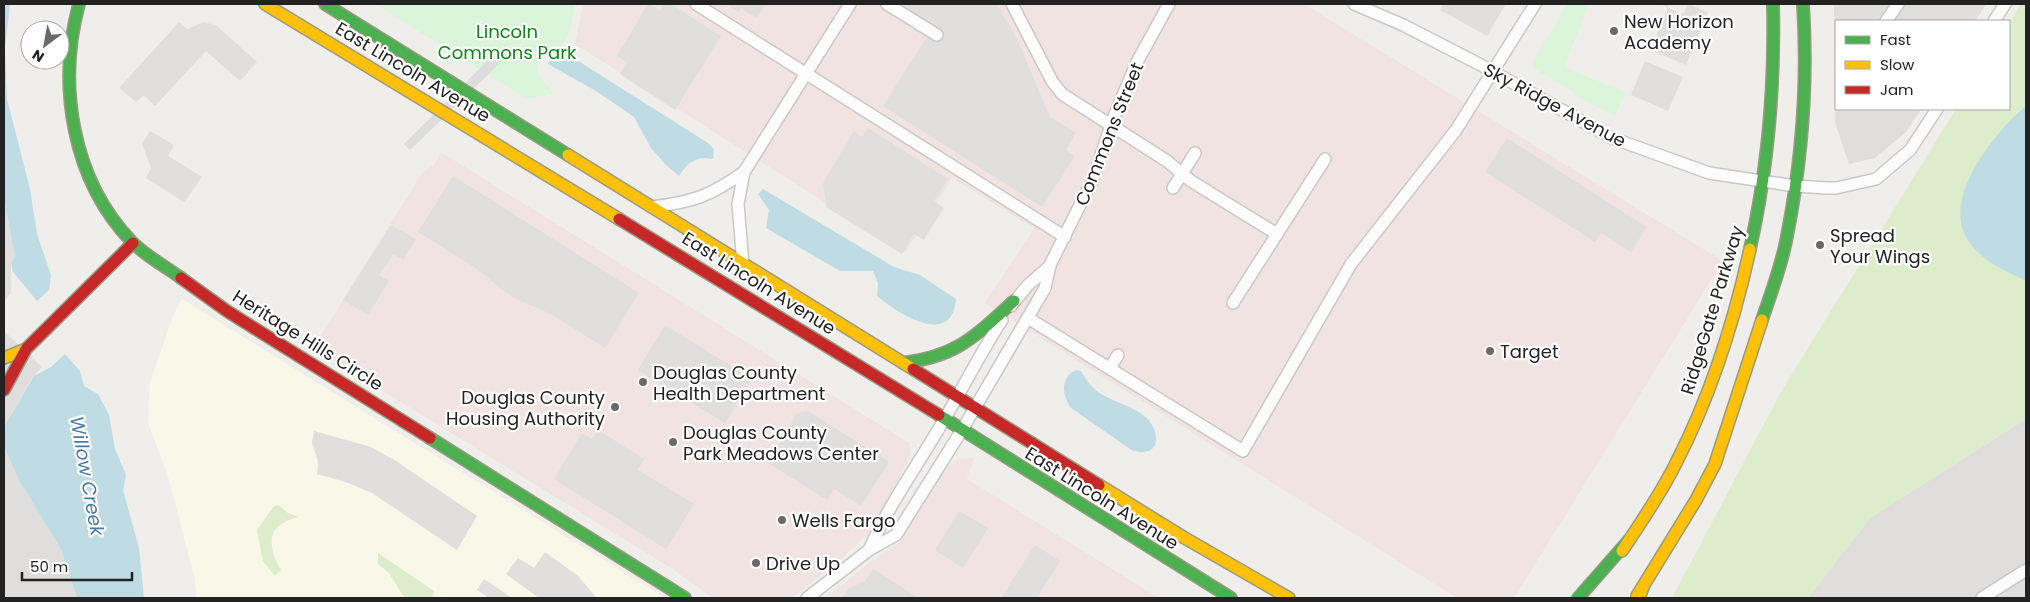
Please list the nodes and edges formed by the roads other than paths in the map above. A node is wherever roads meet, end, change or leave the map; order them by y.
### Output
1 (79, 4) edge
2 (265, 4) edge
3 (325, 4) edge
4 (696, 4) edge
5 (850, 4) edge
6 (887, 4) edge
7 (1012, 4) edge
8 (1170, 4) edge
9 (1354, 4) edge
10 (1535, 4) edge
11 (1773, 4) edge
12 (1804, 4) edge
13 (1898, 4) edge
14 (2005, 4) edge
15 (1887, 20) edge
16 (1995, 20) edge
17 (937, 35) dead end
18 (807, 72) junction
19 (1493, 72) junction
20 (1936, 110) edge
21 (1111, 127) junction
22 (1195, 153) dead end
23 (1325, 158) dead end
24 (744, 172) junction
25 (1182, 173) junction
26 (1765, 181) junction
27 (1795, 186) junction
28 (1172, 188) dead end
29 (651, 207) junction
30 (1277, 234) junction
31 (1065, 237) junction
32 (133, 242) junction
33 (743, 264) junction
34 (1050, 265) junction
35 (1014, 301) junction
36 (1233, 303) dead end
37 (1028, 318) junction
38 (26, 349) junction
39 (1118, 354) dead end
40 (4, 358) edge
41 (903, 363) junction
42 (1110, 368) junction
43 (4, 390) edge
44 (956, 396) junction
45 (974, 407) junction
46 (945, 418) junction
47 (962, 430) junction
48 (1629, 540) junction
49 (870, 550) junction
50 (2026, 570) edge
51 (1639, 595) edge
52 (685, 598) edge
53 (807, 598) edge
54 (1230, 598) edge
55 (1289, 598) edge
56 (1578, 598) edge
57 (1590, 598) edge
58 (1982, 598) edge

1 - 32 main road, Heritage Hills Circle
2 - 46 main road, East Lincoln Avenue
3 - 29 main road, East Lincoln Avenue
4 - 18 street
5 - 18 street
6 - 17 street
7 - 21 street
8 - 21 street, Commons Street
9 - 19 street, Sky Ridge Avenue
10 - 19 street
11 - 26 main road, RidgeGate Parkway
12 - 27 main road
13 - 15 street
14 - 16 street
18 - 24 street
18 - 31 street
19 - 26 street, Sky Ridge Avenue
19 - 42 street
20 - 27 street, Sky Ridge Avenue
21 - 25 street
21 - 31 street, Commons Street
22 - 25 street
23 - 30 street
24 - 29 street
24 - 33 street
25 - 28 street
25 - 30 street
26 - 27 street, Sky Ridge Avenue
26 - 48 main road, RidgeGate Parkway
27 - 51 main road
29 - 33 main road, East Lincoln Avenue
30 - 36 street
31 - 34 street, Commons Street
32 - 38 main road
32 - 52 main road, Heritage Hills Circle
33 - 41 main road, East Lincoln Avenue
34 - 35 street, Commons Street
34 - 37 street, Commons Street
35 - 41 main road
35 - 44 street, Commons Street
37 - 42 street
37 - 45 street, Commons Street
38 - 40 main road
38 - 43 main road
39 - 42 street
41 - 44 main road, East Lincoln Avenue
44 - 45 main road, East Lincoln Avenue
44 - 46 street, Commons Street
45 - 47 street, Commons Street
45 - 55 main road, East Lincoln Avenue
46 - 47 main road, East Lincoln Avenue
46 - 49 street, Commons Street
47 - 49 street, Commons Street
47 - 54 main road, East Lincoln Avenue
48 - 56 main road
48 - 57 main road, RidgeGate Parkway
49 - 53 street, Commons Street
50 - 58 street

